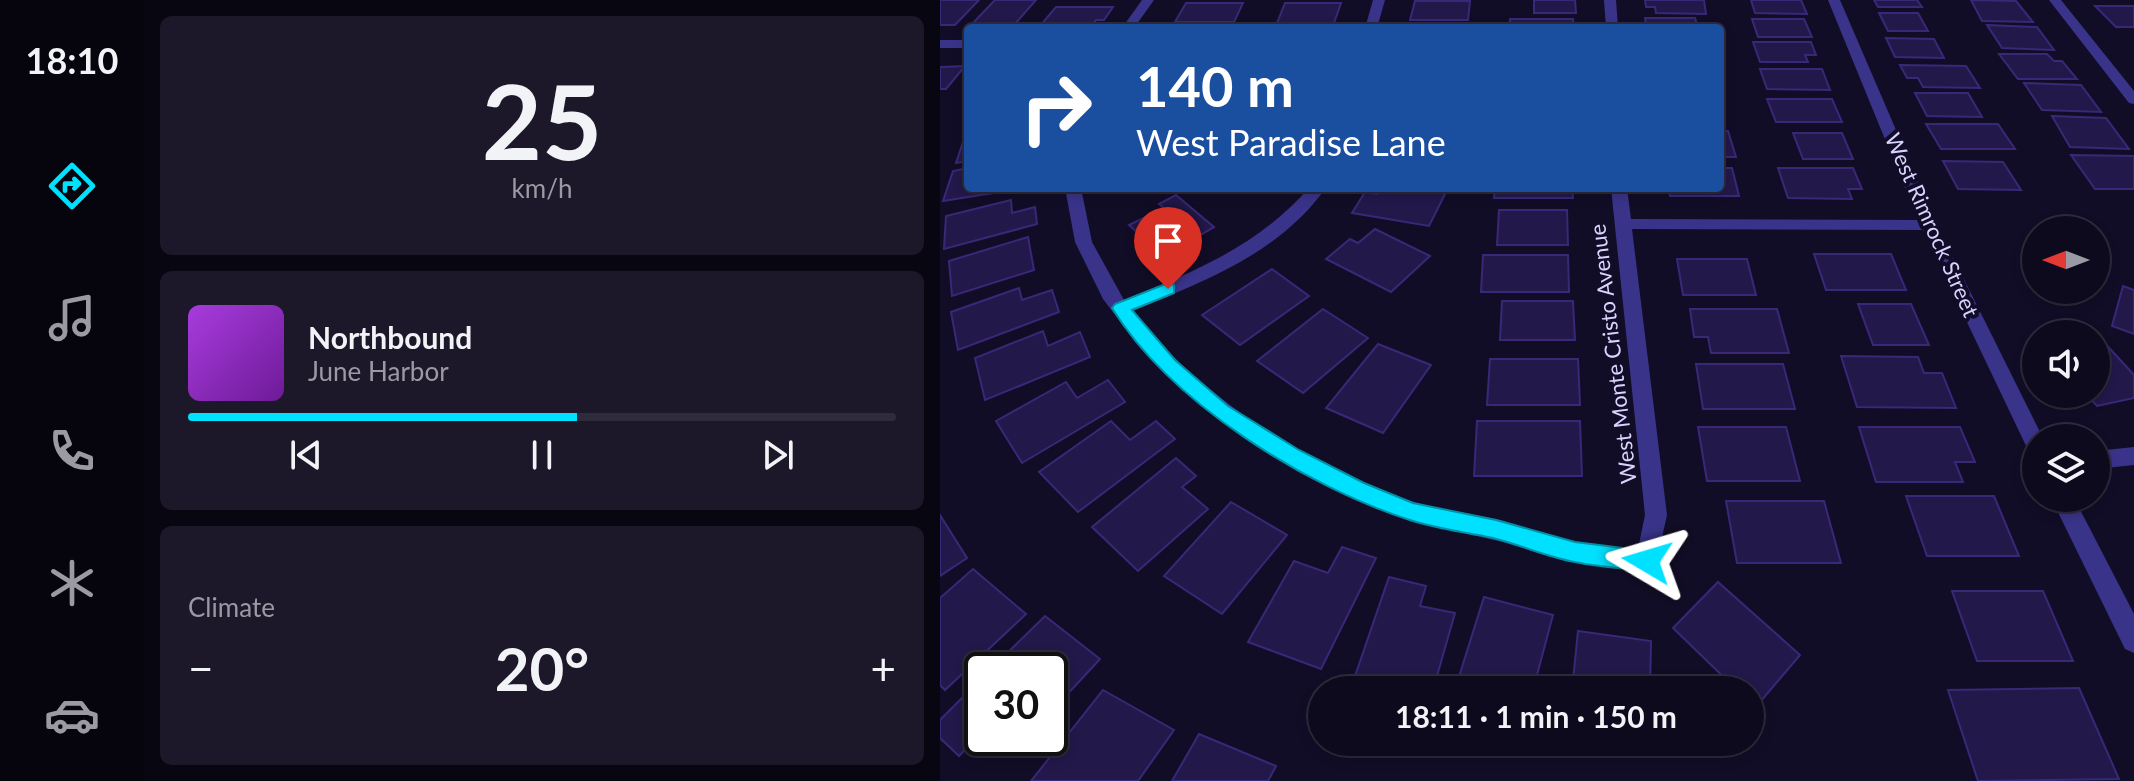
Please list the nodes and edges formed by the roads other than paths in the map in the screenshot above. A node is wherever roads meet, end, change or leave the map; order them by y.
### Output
1 (1148, 0) edge
2 (1379, 0) edge
3 (1610, 0) edge
4 (1834, 0) edge
5 (2055, 0) edge
6 (1131, 24) edge
7 (1372, 24) edge
8 (1612, 24) edge
9 (940, 44) edge
10 (964, 44) edge
11 (2134, 100) edge
12 (1073, 192) edge
13 (1314, 192) edge
14 (1619, 192) edge
15 (1622, 224) junction
16 (1929, 225) junction
17 (1121, 308) junction
18 (2025, 424) edge
19 (2134, 456) edge
20 (2110, 459) edge
21 (2069, 512) edge
22 (2134, 640) edge

1 - 6 street
2 - 7 street
3 - 8 street
4 - 16 street, West Rimrock Street
5 - 11 street
9 - 10 street
12 - 17 street
13 - 17 street
14 - 15 street, West Monte Cristo Avenue
15 - 16 street
15 - 17 street, West Monte Cristo Avenue
16 - 18 street, West Rimrock Street
19 - 20 street
21 - 22 street

